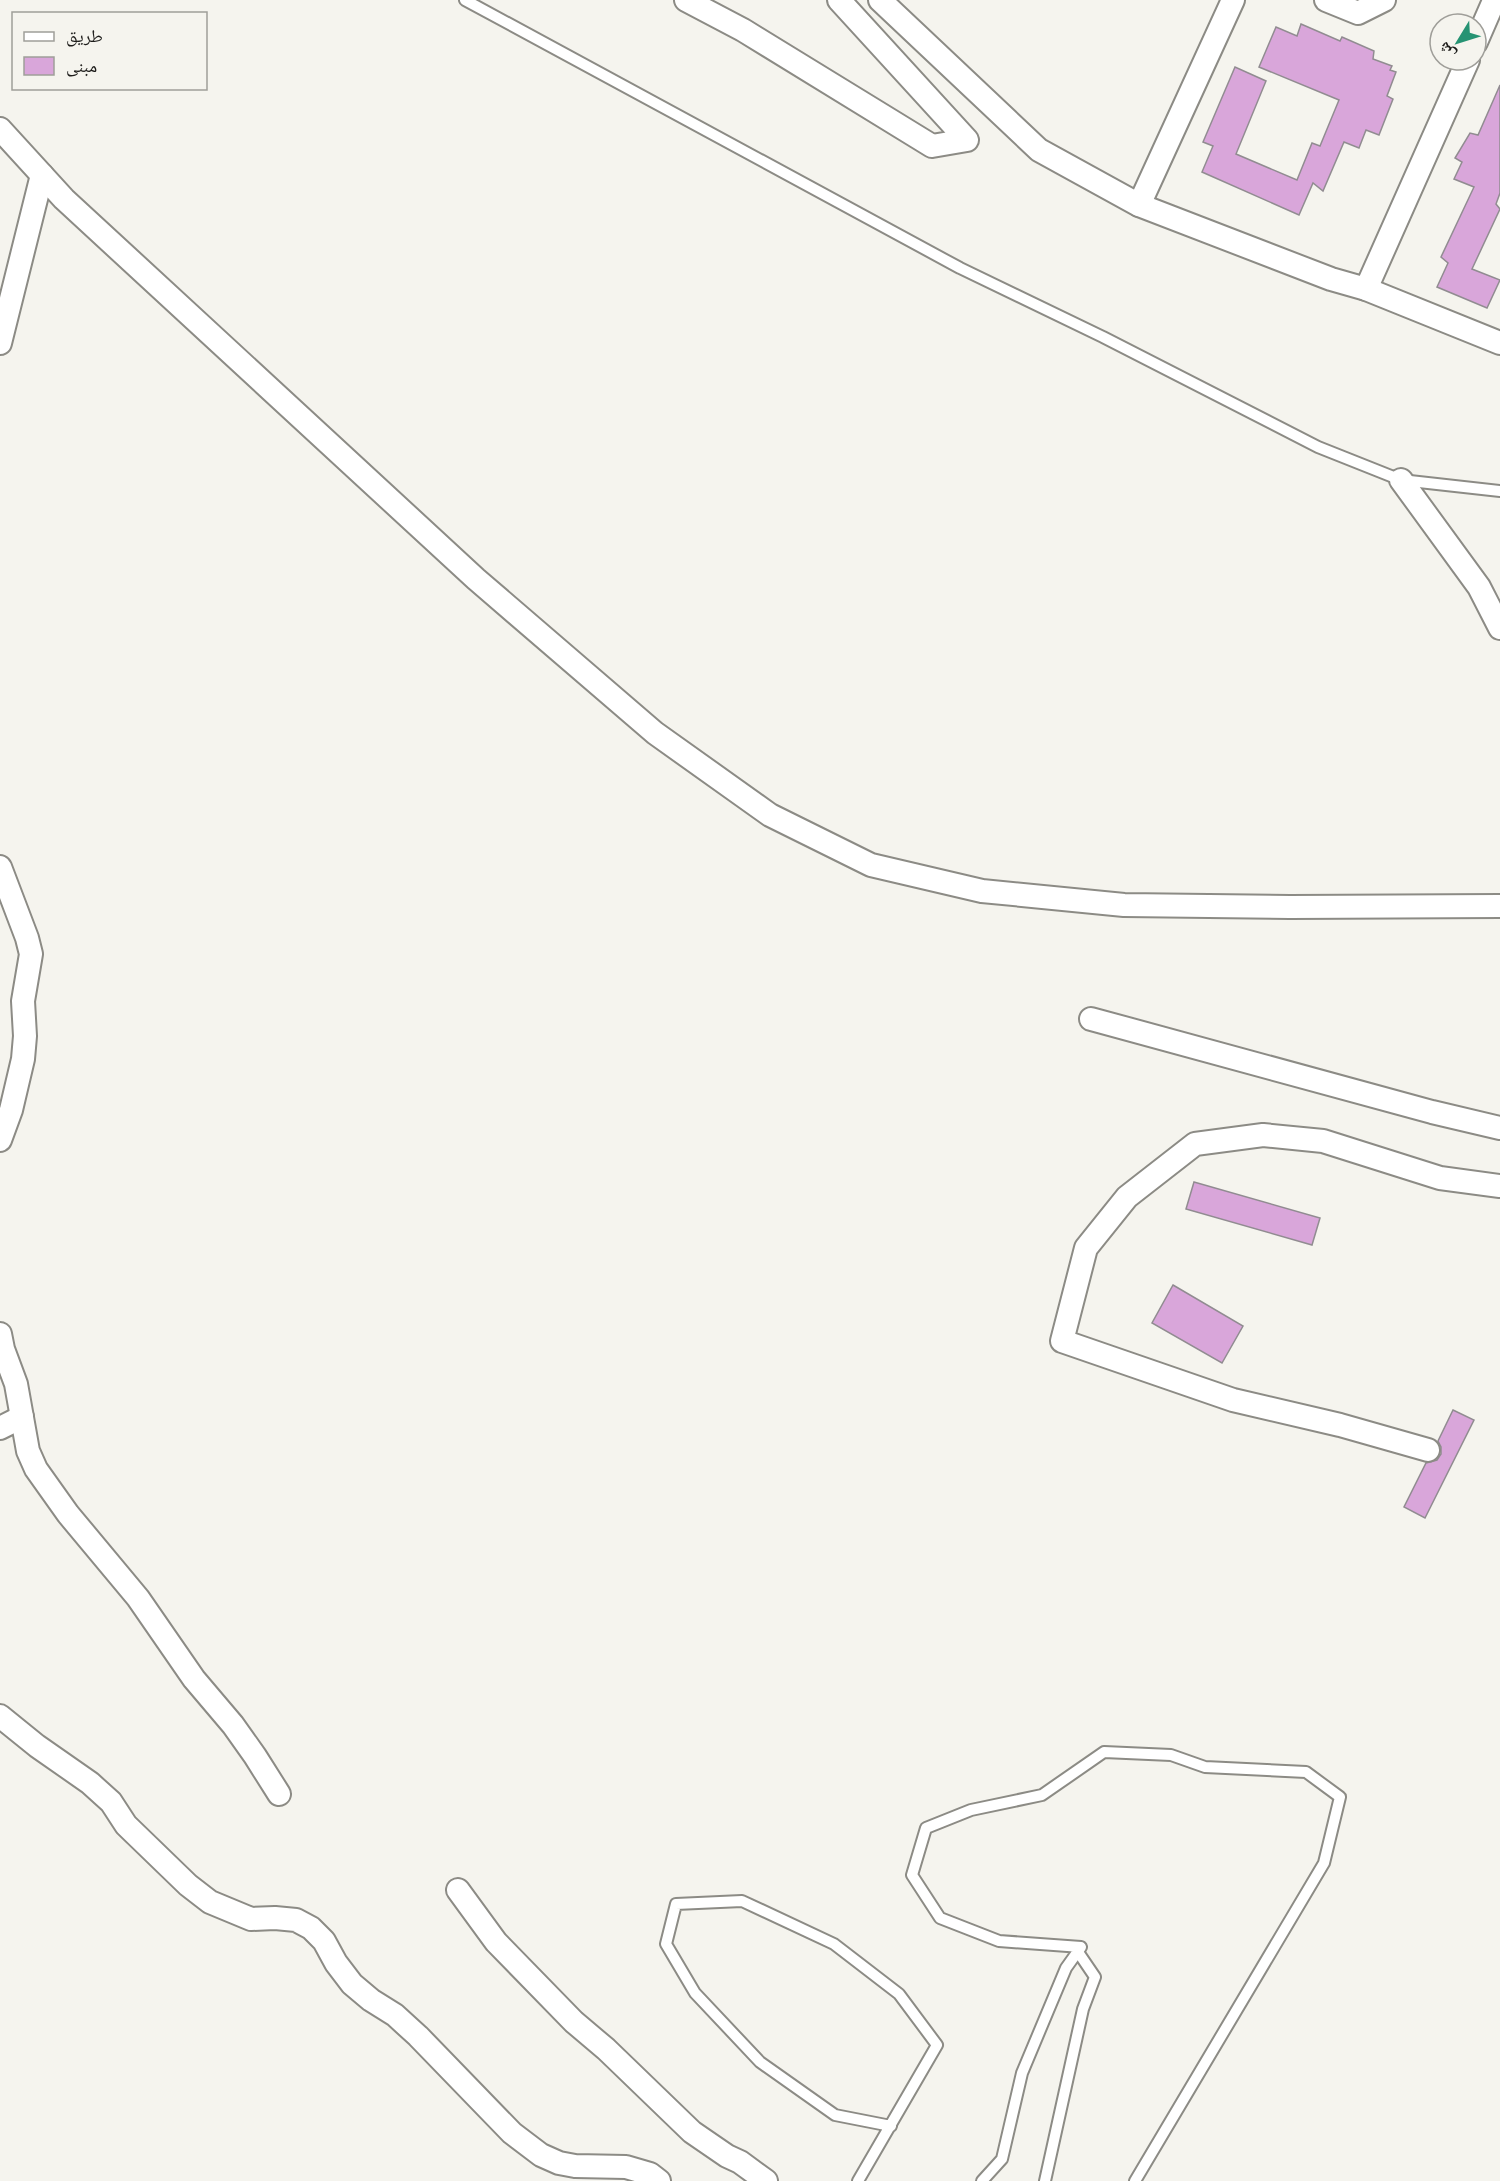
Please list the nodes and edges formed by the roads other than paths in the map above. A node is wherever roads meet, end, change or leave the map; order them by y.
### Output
1 (465, 0) edge
2 (686, 0) edge
3 (839, 0) edge
4 (880, 0) edge
5 (1233, 0) edge
6 (1326, 0) edge
7 (1384, 0) edge
8 (1463, 72) edge
9 (0, 129) edge
10 (42, 176) junction
11 (1139, 205) junction
12 (1366, 289) junction
13 (0, 343) edge
14 (1500, 343) edge
15 (1401, 480) junction
16 (1500, 491) edge
17 (1500, 628) edge
18 (0, 867) edge
19 (1500, 906) edge
20 (1091, 1019) dead end
21 (1500, 1128) edge
22 (0, 1140) edge
23 (1500, 1186) edge
24 (0, 1334) edge
25 (22, 1417) junction
26 (0, 1428) edge
27 (1428, 1450) dead end
28 (0, 1716) edge
29 (279, 1794) dead end
30 (458, 1890) dead end
31 (1077, 1952) junction
32 (891, 2126) junction
33 (659, 2181) edge
34 (766, 2181) edge
35 (858, 2181) edge
36 (982, 2181) edge
37 (1045, 2181) edge
38 (1135, 2181) edge

1 - 15 lane
2 - 3 street
4 - 11 street
5 - 11 street
6 - 7 street
8 - 12 street
9 - 10 street
10 - 13 street
10 - 19 street
11 - 12 street
12 - 14 street
15 - 16 lane
15 - 17 street
18 - 22 street
20 - 21 street
23 - 27 street
24 - 25 street
25 - 26 street
25 - 29 street
28 - 33 street
30 - 34 street
31 - 36 lane
31 - 37 lane
31 - 38 lane
32 - 32 lane
32 - 35 lane

